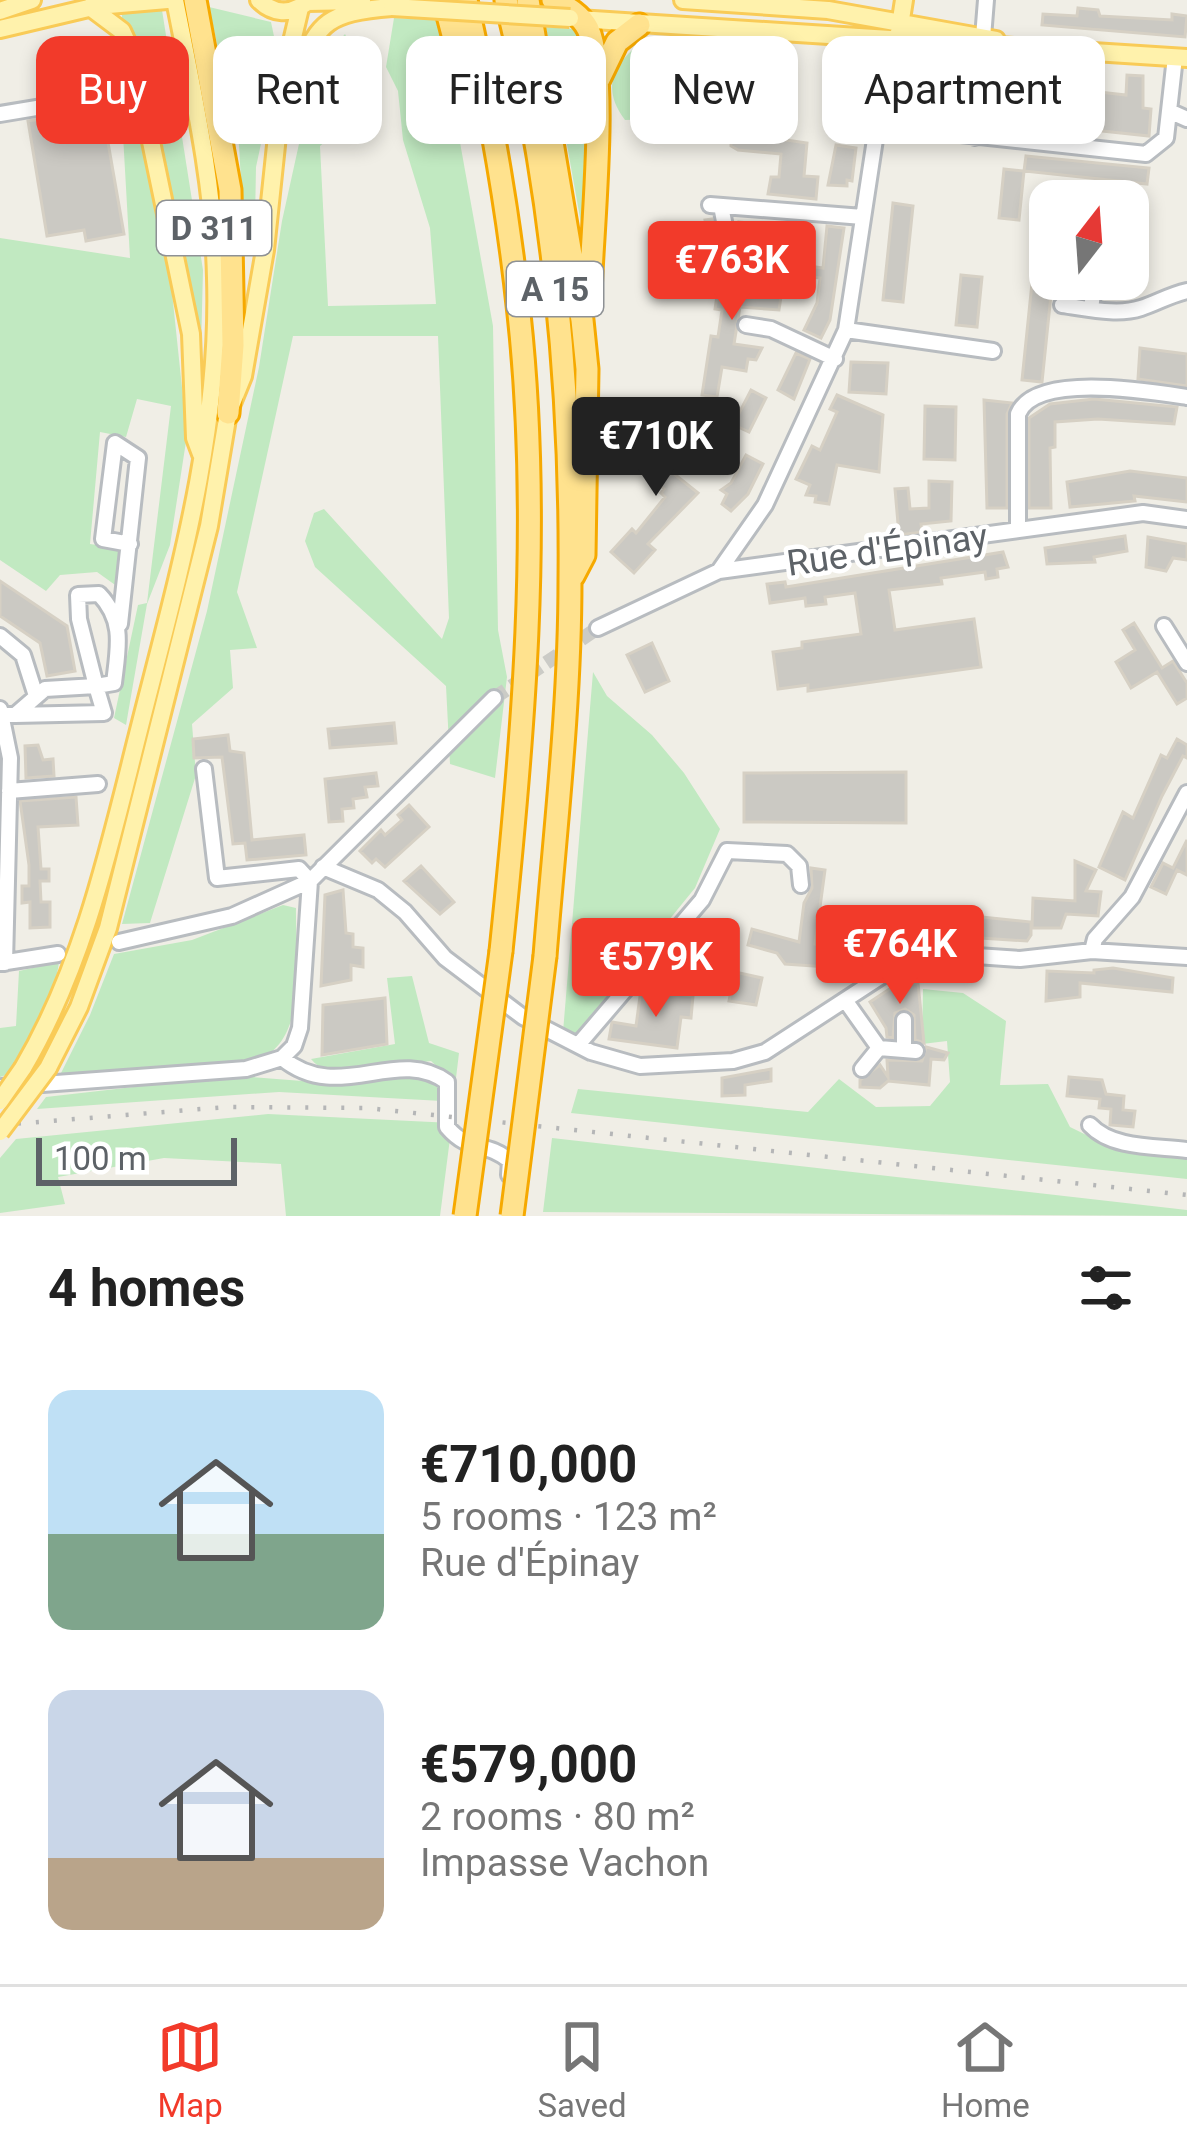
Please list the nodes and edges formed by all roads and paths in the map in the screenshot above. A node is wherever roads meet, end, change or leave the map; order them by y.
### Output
1 (32, 0) edge
2 (171, 0) edge
3 (195, 0) edge
4 (259, 0) edge
5 (444, 0) edge
6 (466, 0) edge
7 (506, 0) edge
8 (528, 0) edge
9 (683, 0) edge
10 (860, 0) edge
11 (891, 0) edge
12 (904, 0) edge
13 (986, 0) edge
14 (134, 2) edge
15 (305, 3) edge
16 (90, 7) junction
17 (392, 7) junction
18 (0, 11) edge
19 (568, 11) edge
20 (835, 11) junction
21 (897, 22) junction
22 (639, 25) junction
23 (0, 29) edge
24 (293, 36) edge
25 (317, 36) edge
26 (588, 36) edge
27 (823, 36) edge
28 (892, 36) edge
29 (963, 36) edge
30 (990, 36) edge
31 (1105, 52) edge
32 (1181, 58) edge
33 (606, 66) edge
34 (36, 108) edge
35 (1169, 111) junction
36 (0, 114) edge
37 (1187, 119) edge
38 (277, 144) edge
39 (595, 144) edge
40 (875, 144) edge
41 (1045, 144) edge
42 (496, 153) junction
43 (863, 217) junction
44 (736, 283) dead end
45 (1187, 289) edge
46 (1092, 300) edge
47 (1062, 305) dead end
48 (1091, 309) junction
49 (582, 320) junction
50 (746, 325) dead end
51 (846, 330) junction
52 (992, 350) dead end
53 (835, 359) junction
54 (1187, 397) edge
55 (228, 413) junction
56 (203, 459) junction
57 (1187, 519) edge
58 (1018, 530) junction
59 (130, 544) junction
60 (719, 571) junction
61 (571, 582) junction
62 (1164, 626) dead end
63 (598, 628) tunnel mouth
64 (119, 629) junction
65 (0, 636) edge
66 (1187, 663) edge
67 (96, 686) junction
68 (36, 696) junction
69 (494, 698) tunnel mouth
70 (6, 713) edge
71 (204, 769) dead end
72 (98, 784) dead end
73 (9, 791) junction
74 (1187, 793) edge
75 (323, 867) junction
76 (310, 881) junction
77 (801, 885) dead end
78 (119, 942) dead end
79 (1092, 951) junction
80 (58, 954) dead end
81 (1187, 957) edge
82 (2, 963) edge
83 (845, 1000) junction
84 (904, 1020) dead end
85 (578, 1046) junction
86 (879, 1048) junction
87 (282, 1058) junction
88 (862, 1070) dead end
89 (0, 1087) edge
90 (0, 1101) edge
91 (1090, 1125) dead end
92 (0, 1132) edge
93 (1187, 1150) edge
94 (465, 1216) edge
95 (510, 1216) edge

1 - 18 main road
2 - 14 main road
2 - 56 main road, D 311
3 - 55 highway
4 - 15 main road
5 - 42 highway
6 - 42 highway, A 15
7 - 61 highway, A 15
8 - 49 highway
9 - 20 main road, D 311
10 - 20 main road
11 - 21 main road
12 - 21 main road
13 - 30 street
14 - 16 main road
15 - 17 main road
15 - 24 main road, D 311
16 - 23 main road
16 - 56 main road
17 - 19 main road, D 311, bridge
17 - 25 main road, D 311
19 - 22 main road, D 311
19 - 26 highway
20 - 21 main road, D 311
21 - 28 main road
21 - 29 main road, D 311
22 - 27 main road, D 311
22 - 33 highway
31 - 32 main road, D 311
32 - 35 street
34 - 36 street
35 - 37 street
35 - 41 street
38 - 55 main road, D 311
39 - 49 highway
40 - 43 street
42 - 94 highway, A 15, bridge
43 - 44 street
43 - 51 street
45 - 48 street
46 - 48 street
47 - 48 street
49 - 61 highway
50 - 53 street
51 - 52 street
51 - 53 street
53 - 60 street
54 - 58 street
55 - 92 main road, D 311, bridge
56 - 90 main road, D 311, bridge
57 - 58 street, Rue d'Épinay
58 - 60 street, Rue d'Épinay
59 - 59 street
59 - 64 street
60 - 63 street, Rue d'Épinay
61 - 95 highway, A 15, bridge
62 - 66 street
64 - 67 street
64 - 67 street
65 - 68 street
67 - 68 street
67 - 70 street
68 - 70 street
69 - 75 street
70 - 73 street
71 - 76 street
72 - 73 street
73 - 82 street
74 - 79 street
75 - 76 street
75 - 85 street
76 - 78 street
76 - 87 street
77 - 85 street
79 - 81 street
79 - 83 street
80 - 82 street
83 - 85 street
83 - 86 street
84 - 86 street
86 - 88 street
87 - 89 street
87 - 95 street
91 - 93 street

